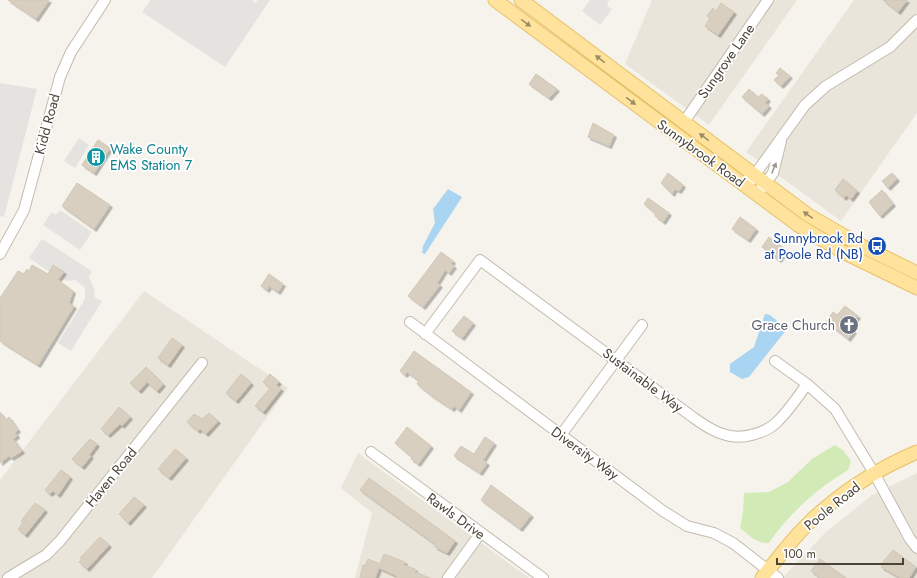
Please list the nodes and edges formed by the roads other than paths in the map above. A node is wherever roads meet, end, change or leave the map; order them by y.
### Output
1 (105, 0) edge
2 (495, 0) edge
3 (521, 0) edge
4 (768, 0) edge
5 (917, 20) edge
6 (684, 122) junction
7 (782, 137) junction
8 (755, 174) junction
9 (766, 183) junction
10 (751, 190) junction
11 (0, 254) edge
12 (854, 258) junction
13 (916, 272) edge
14 (917, 288) edge
15 (410, 322) dead end
16 (642, 325) dead end
17 (425, 334) junction
18 (616, 360) junction
19 (775, 361) dead end
20 (202, 363) dead end
21 (807, 384) junction
22 (561, 435) junction
23 (371, 452) dead end
24 (917, 452) edge
25 (874, 473) junction
26 (480, 534) junction
27 (916, 546) edge
28 (769, 575) edge
29 (8, 578) edge
30 (448, 578) edge
31 (543, 578) edge

1 - 11 street, Kidd Road
2 -> 10 main road, Sunnybrook Road
6 -> 3 main road, Sunnybrook Road
4 - 6 street, Sungrove Lane
5 - 7 street
8 -> 6 main road, Sunnybrook Road
7 - 8 street
9 -> 7 street
8 - 9 main road, Sunnybrook Road
8 - 10 street
9 - 10 street
13 -> 9 main road, Sunnybrook Road
10 - 12 main road, Sunnybrook Road
12 - 13 main road
12 - 14 main road, Sunnybrook Road
15 - 17 street, Diversity Way
16 - 18 street
17 - 18 street, Sustainable Way
17 - 22 street, Diversity Way
18 - 21 street, Sustainable Way
18 - 22 street
19 - 21 street
20 - 29 street, Haven Road
21 - 25 street
22 - 28 street, Diversity Way
23 - 26 street, Rawls Drive
24 - 25 main road, Poole Road
25 - 27 street
25 - 28 main road, Poole Road
26 - 30 street
26 - 31 street, Rawls Drive

